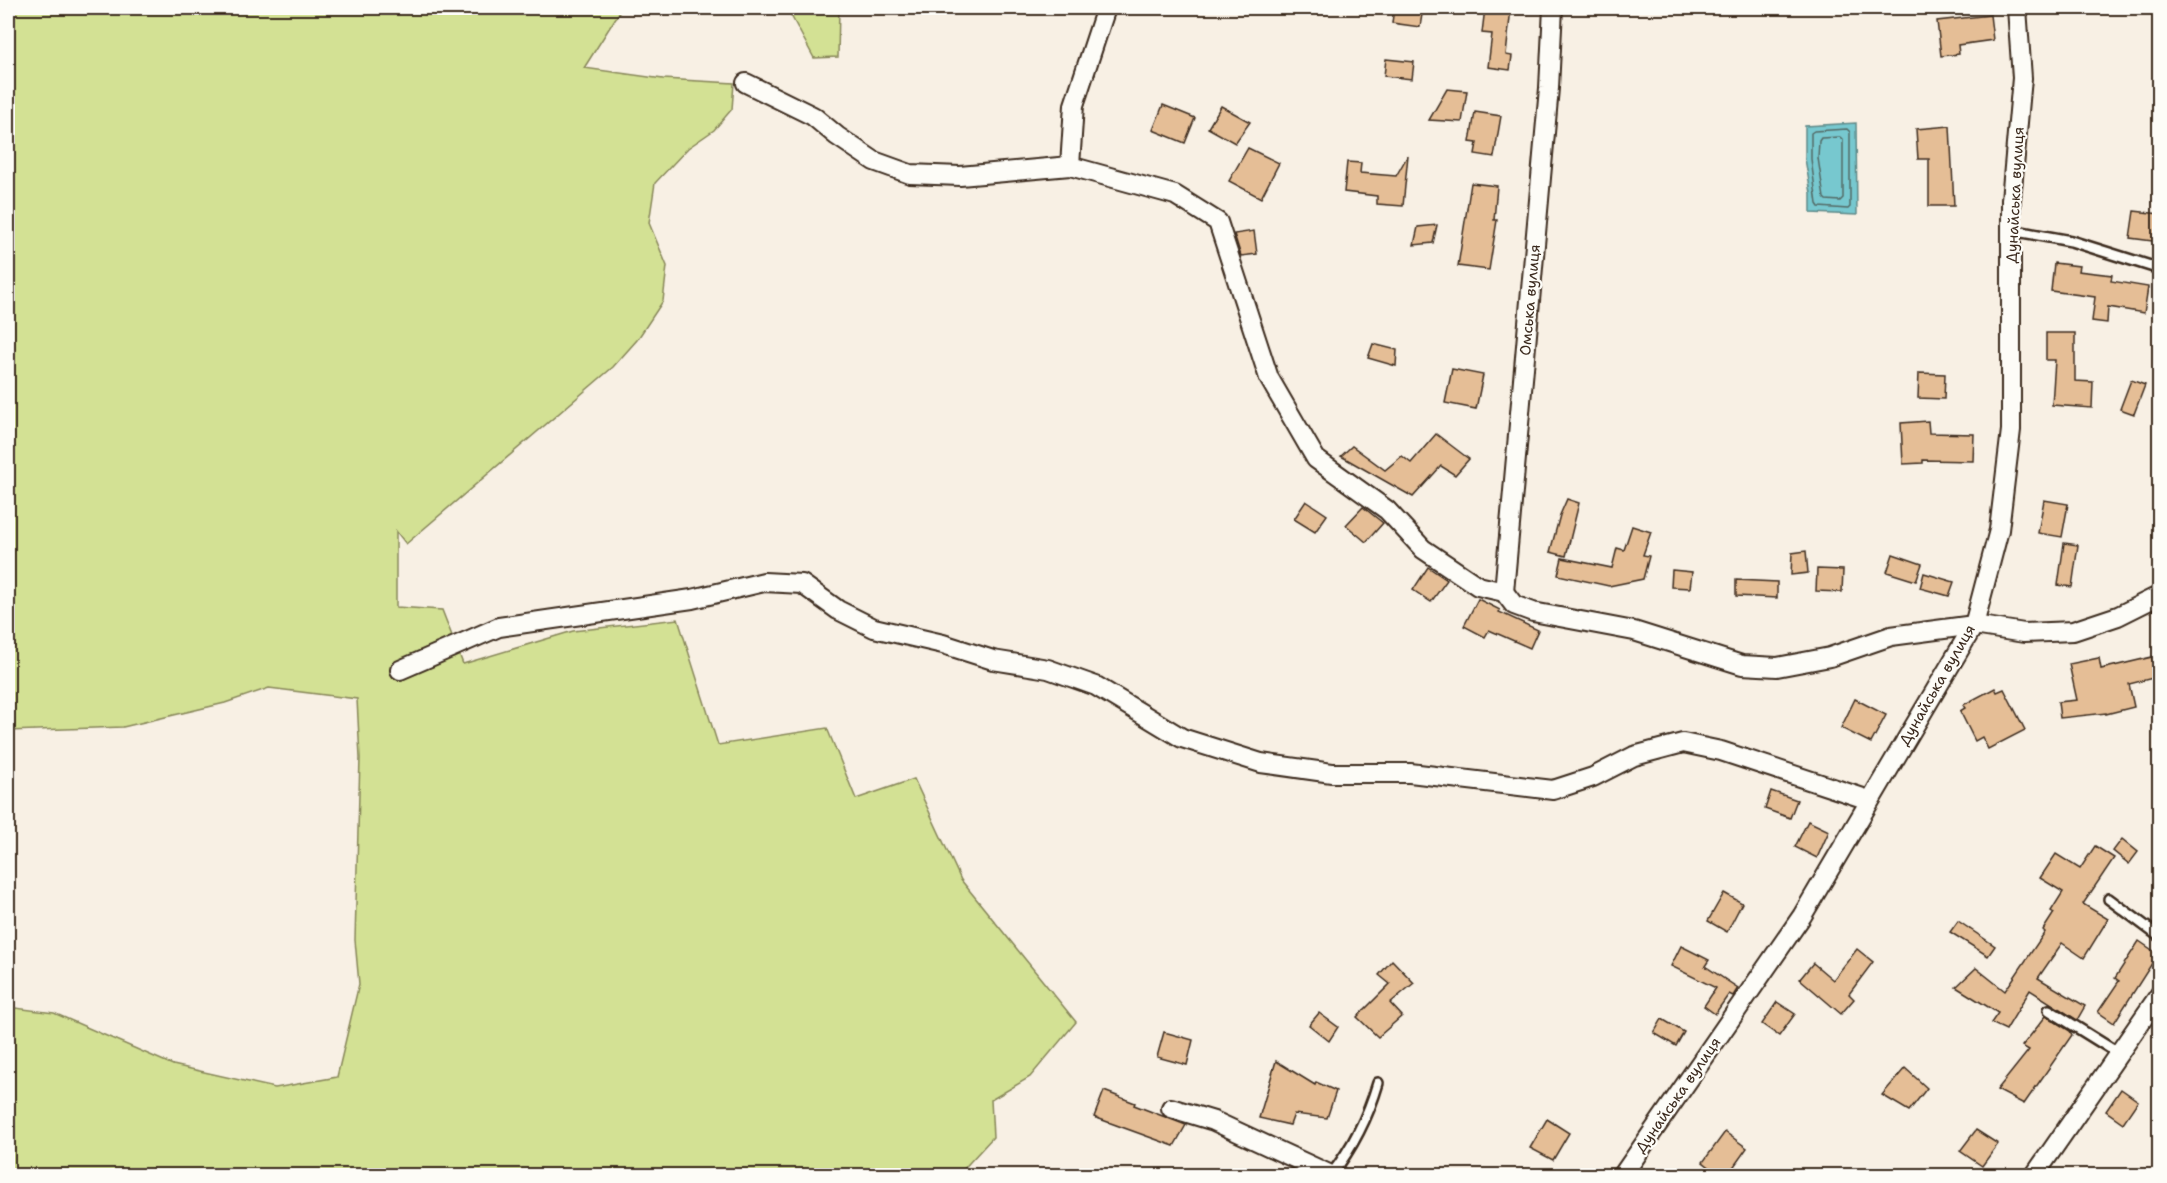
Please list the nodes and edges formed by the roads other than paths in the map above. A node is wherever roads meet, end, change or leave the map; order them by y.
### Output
1 (1106, 8) edge
2 (1553, 8) edge
3 (2017, 8) edge
4 (746, 83) dead end
5 (1070, 166) junction
6 (2012, 230) junction
7 (2160, 269) edge
8 (1504, 592) junction
9 (2160, 595) edge
10 (1974, 625) junction
11 (400, 670) dead end
12 (1869, 800) junction
13 (2109, 899) dead end
14 (2160, 937) edge
15 (2160, 994) edge
16 (2049, 1010) dead end
17 (2118, 1053) junction
18 (1378, 1083) dead end
19 (1171, 1108) dead end
20 (1332, 1175) edge
21 (1622, 1176) edge
22 (2034, 1176) edge

1 - 5 street
2 - 8 street, Омська вулиця
3 - 6 street, Дунайська вулиця
4 - 5 street
5 - 8 street
6 - 7 lane
6 - 10 street, Дунайська вулиця
8 - 10 street
9 - 10 street
10 - 12 street, Дунайська вулиця
11 - 12 street
12 - 21 street, Дунайська вулиця
13 - 14 lane
15 - 17 street
16 - 17 lane
17 - 22 street
18 - 20 lane
19 - 20 street

